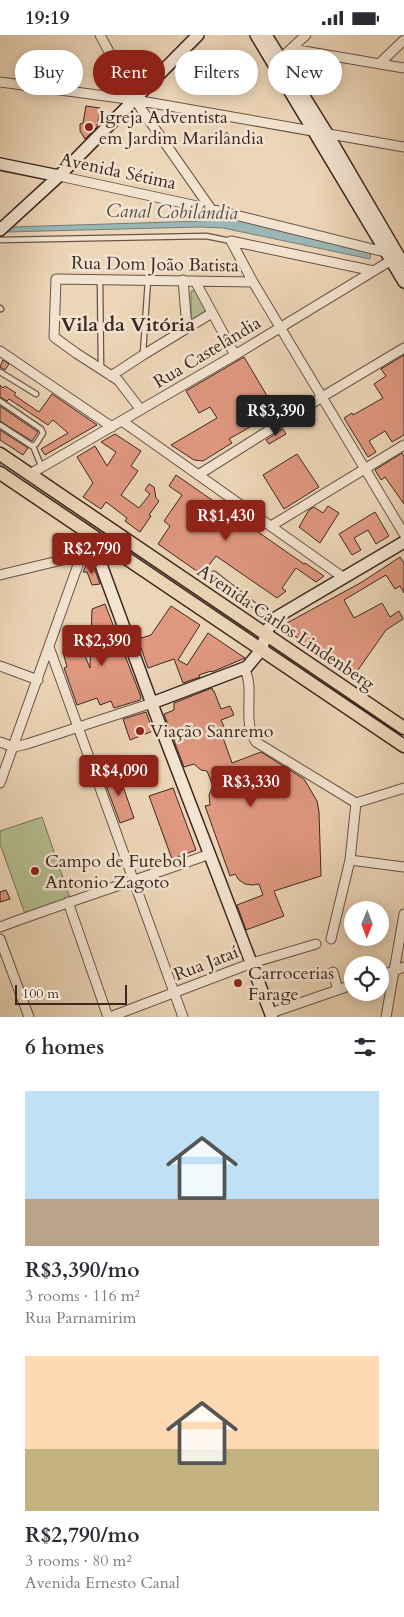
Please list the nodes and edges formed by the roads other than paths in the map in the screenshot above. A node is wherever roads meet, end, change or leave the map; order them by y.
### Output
1 (100, 35) edge
2 (198, 35) edge
3 (256, 35) edge
4 (266, 35) edge
5 (306, 35) edge
6 (404, 40) edge
7 (292, 49) joint
8 (276, 50) edge
9 (380, 63) junction
10 (404, 68) edge
11 (0, 82) edge
12 (304, 95) edge
13 (134, 100) junction
14 (315, 131) junction
15 (328, 135) junction
16 (404, 147) edge
17 (0, 164) edge
18 (59, 176) junction
19 (211, 209) junction
20 (0, 230) edge
21 (0, 240) edge
22 (231, 241) junction
23 (397, 258) edge
24 (374, 271) junction
25 (100, 279) junction
26 (148, 280) junction
27 (183, 280) junction
28 (195, 281) junction
29 (253, 282) junction
30 (404, 282) edge
31 (212, 313) junction
32 (281, 327) junction
33 (187, 328) junction
34 (404, 348) edge
35 (0, 351) edge
36 (143, 355) junction
37 (235, 355) junction
38 (101, 370) junction
39 (0, 372) edge
40 (112, 376) junction
41 (36, 394) dead end
42 (322, 397) junction
43 (0, 401) edge
44 (141, 410) junction
45 (122, 421) junction
46 (0, 425) edge
47 (112, 427) junction
48 (404, 445) edge
49 (33, 446) junction
50 (0, 454) edge
51 (42, 468) junction
52 (364, 469) junction
53 (0, 473) edge
54 (30, 474) junction
55 (198, 475) junction
56 (271, 526) junction
57 (404, 534) edge
58 (91, 535) junction
59 (404, 542) edge
60 (83, 555) junction
61 (214, 574) dead end
62 (0, 575) edge
63 (344, 578) junction
64 (273, 620) junction
65 (266, 635) junction
66 (49, 647) junction
67 (261, 650) junction
68 (0, 665) edge
69 (244, 668) junction
70 (38, 680) junction
71 (152, 703) junction
72 (78, 728) junction
73 (404, 728) edge
74 (0, 742) edge
75 (404, 746) edge
76 (14, 747) junction
77 (0, 783) edge
78 (404, 788) edge
79 (356, 803) junction
80 (210, 854) junction
81 (350, 860) junction
82 (404, 867) edge
83 (135, 881) junction
84 (68, 902) junction
85 (404, 914) edge
86 (0, 927) edge
87 (0, 939) edge
88 (331, 939) dead end
89 (316, 944) dead end
90 (252, 963) junction
91 (404, 967) edge
92 (394, 971) junction
93 (333, 972) dead end
94 (389, 973) edge
95 (344, 988) edge
96 (338, 991) junction
97 (175, 993) junction
98 (272, 1015) edge
99 (29, 1017) edge
100 (109, 1017) edge
101 (183, 1017) edge
102 (386, 1017) edge

1 - 13 street
2 - 13 street
3 - 14 street
4 - 8 street
5 - 7 street
6 - 9 street
7 - 9 street
9 - 10 street
11 - 13 street
12 - 15 street
13 - 14 street
13 - 18 street
13 - 19 street
14 - 15 street
14 - 23 street
15 - 16 street
15 - 23 street
17 - 18 street, Avenida Sétima
18 - 19 street, Avenida Sétima
18 - 20 street
19 - 23 street, Avenida Sétima
21 - 22 lane
22 - 24 street
22 - 29 street
23 - 24 street, Rua Castelândia
23 - 30 street
24 - 32 street, Rua Castelândia
25 - 26 street, Rua Dom João Batista
25 - 38 lane
25 - 38 street, Rua Dom João Batista
26 - 27 street, Rua Dom João Batista
26 - 36 lane
27 - 28 street, Rua Dom João Batista
27 - 33 street
28 - 29 street, Rua Dom João Batista
28 - 31 street
29 - 32 street
31 - 33 street
31 - 37 street
32 - 37 street, Rua Castelândia
32 - 42 street
33 - 36 street
34 - 42 street
35 - 47 street
36 - 40 street
37 - 44 street, Rua Castelândia
38 - 40 street
39 - 41 lane
40 - 44 street
42 - 52 street
42 - 55 street
43 - 49 lane
44 - 45 street, Rua Castelândia
45 - 47 street, Rua Castelândia
45 - 55 street
46 - 49 lane
47 - 51 street, Rua Castelândia
48 - 52 street
49 - 51 lane
50 - 54 main road, Avenida Carlos Lindenberg
51 - 54 street, Rua Castelândia
52 - 56 street
52 - 57 street
53 - 58 main road, Avenida Carlos Lindenberg
54 - 65 main road, Avenida Carlos Lindenberg
55 - 56 street
56 - 63 street
58 - 60 street
58 - 67 main road, Avenida Carlos Lindenberg
58 - 71 street
59 - 63 street
60 - 62 street
60 - 66 street
61 - 64 lane
63 - 64 street
64 - 65 street
65 - 67 street
65 - 73 main road, Avenida Carlos Lindenberg
66 - 70 street
66 - 72 street
67 - 69 street
67 - 75 main road, Avenida Carlos Lindenberg
68 - 70 street
69 - 71 street
69 - 79 street
70 - 76 street
71 - 72 street
71 - 80 street
72 - 76 street
72 - 83 street
74 - 76 street
76 - 77 street
78 - 79 street
79 - 81 street
80 - 83 street
80 - 90 street
81 - 82 street
81 - 88 street
83 - 84 street
83 - 97 street
84 - 86 street
84 - 100 street
85 - 92 street
87 - 99 street
89 - 90 street, Rua Jataí
90 - 97 street, Rua Jataí
90 - 98 street
91 - 92 street
92 - 94 street
92 - 102 street
93 - 96 street
95 - 96 street
96 - 98 street
97 - 100 street, Rua Jataí
97 - 101 street

